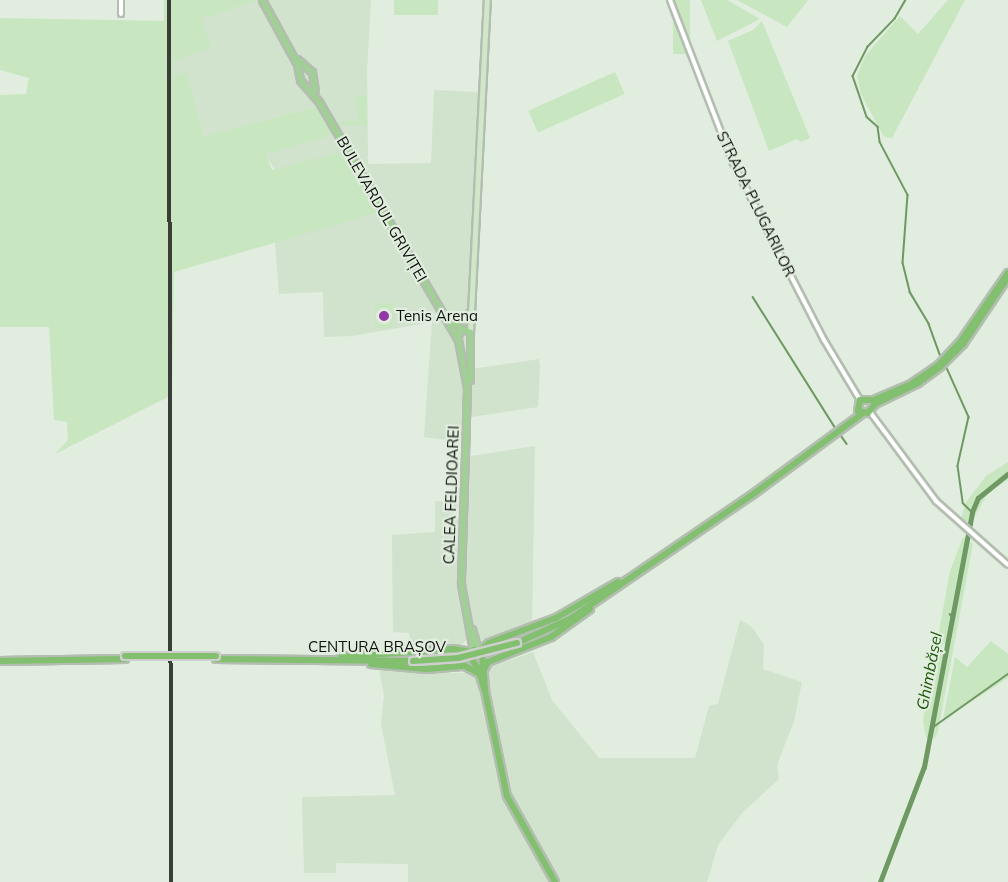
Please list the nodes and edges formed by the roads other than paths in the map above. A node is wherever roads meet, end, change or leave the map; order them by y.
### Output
1 (121, 0) edge
2 (264, 0) edge
3 (487, 0) edge
4 (670, 0) edge
5 (121, 14) dead end
6 (306, 68) junction
7 (299, 72) junction
8 (312, 78) junction
9 (304, 82) junction
10 (1008, 273) edge
11 (1008, 277) edge
12 (471, 311) junction
13 (447, 318) junction
14 (462, 328) junction
15 (470, 332) junction
16 (470, 339) junction
17 (457, 340) junction
18 (860, 400) junction
19 (871, 406) junction
20 (859, 411) junction
21 (1008, 565) edge
22 (624, 580) junction
23 (473, 640) junction
24 (489, 643) junction
25 (454, 649) junction
26 (476, 655) junction
27 (0, 659) edge
28 (341, 659) junction
29 (494, 659) junction
30 (461, 666) junction
31 (481, 675) junction
32 (555, 882) edge

1 - 5 street
2 - 6 main road
2 - 7 main road
3 - 12 main road, CALEA FELDIOAREI
4 - 18 street, STRADA PLUGARILOR
6 - 7 main road
6 - 8 main road, BULEVARDUL GRIVIȚEI
7 - 9 main road, BULEVARDUL GRIVIȚEI
8 - 9 main road
8 - 13 main road, BULEVARDUL GRIVIȚEI
9 - 13 main road, BULEVARDUL GRIVIȚEI
10 - 19 highway, CENTURA BRAȘOV
11 - 19 highway, CENTURA BRAȘOV
12 - 13 main road
12 - 14 main road, CALEA FELDIOAREI
12 - 15 main road, CALEA FELDIOAREI
13 - 14 main road, BULEVARDUL GRIVIȚEI
13 - 17 main road, BULEVARDUL GRIVIȚEI
14 - 15 main road
14 - 17 main road, CALEA FELDIOAREI
15 - 16 main road, CALEA FELDIOAREI
16 - 17 main road
16 - 23 main road, CALEA FELDIOAREI
17 - 23 main road, CALEA FELDIOAREI
18 - 19 highway, CENTURA BRAȘOV
18 - 20 highway
19 - 20 highway, CENTURA BRAȘOV
19 - 21 street
20 - 22 highway, CENTURA BRAȘOV
22 - 24 highway
22 - 28 highway, CENTURA BRAȘOV, bridge
22 - 29 highway
23 - 24 main road
23 - 25 main road
23 - 26 main road, CALEA FELDIOAREI
24 - 26 highway
25 - 26 highway
25 - 28 highway
26 - 29 highway
26 - 30 highway
26 - 31 highway, CALEA FELDIOAREI
27 - 28 highway, CENTURA BRAȘOV, bridge
28 - 30 highway
29 - 31 highway
30 - 31 highway
31 - 32 highway, CALEA FELDIOAREI

